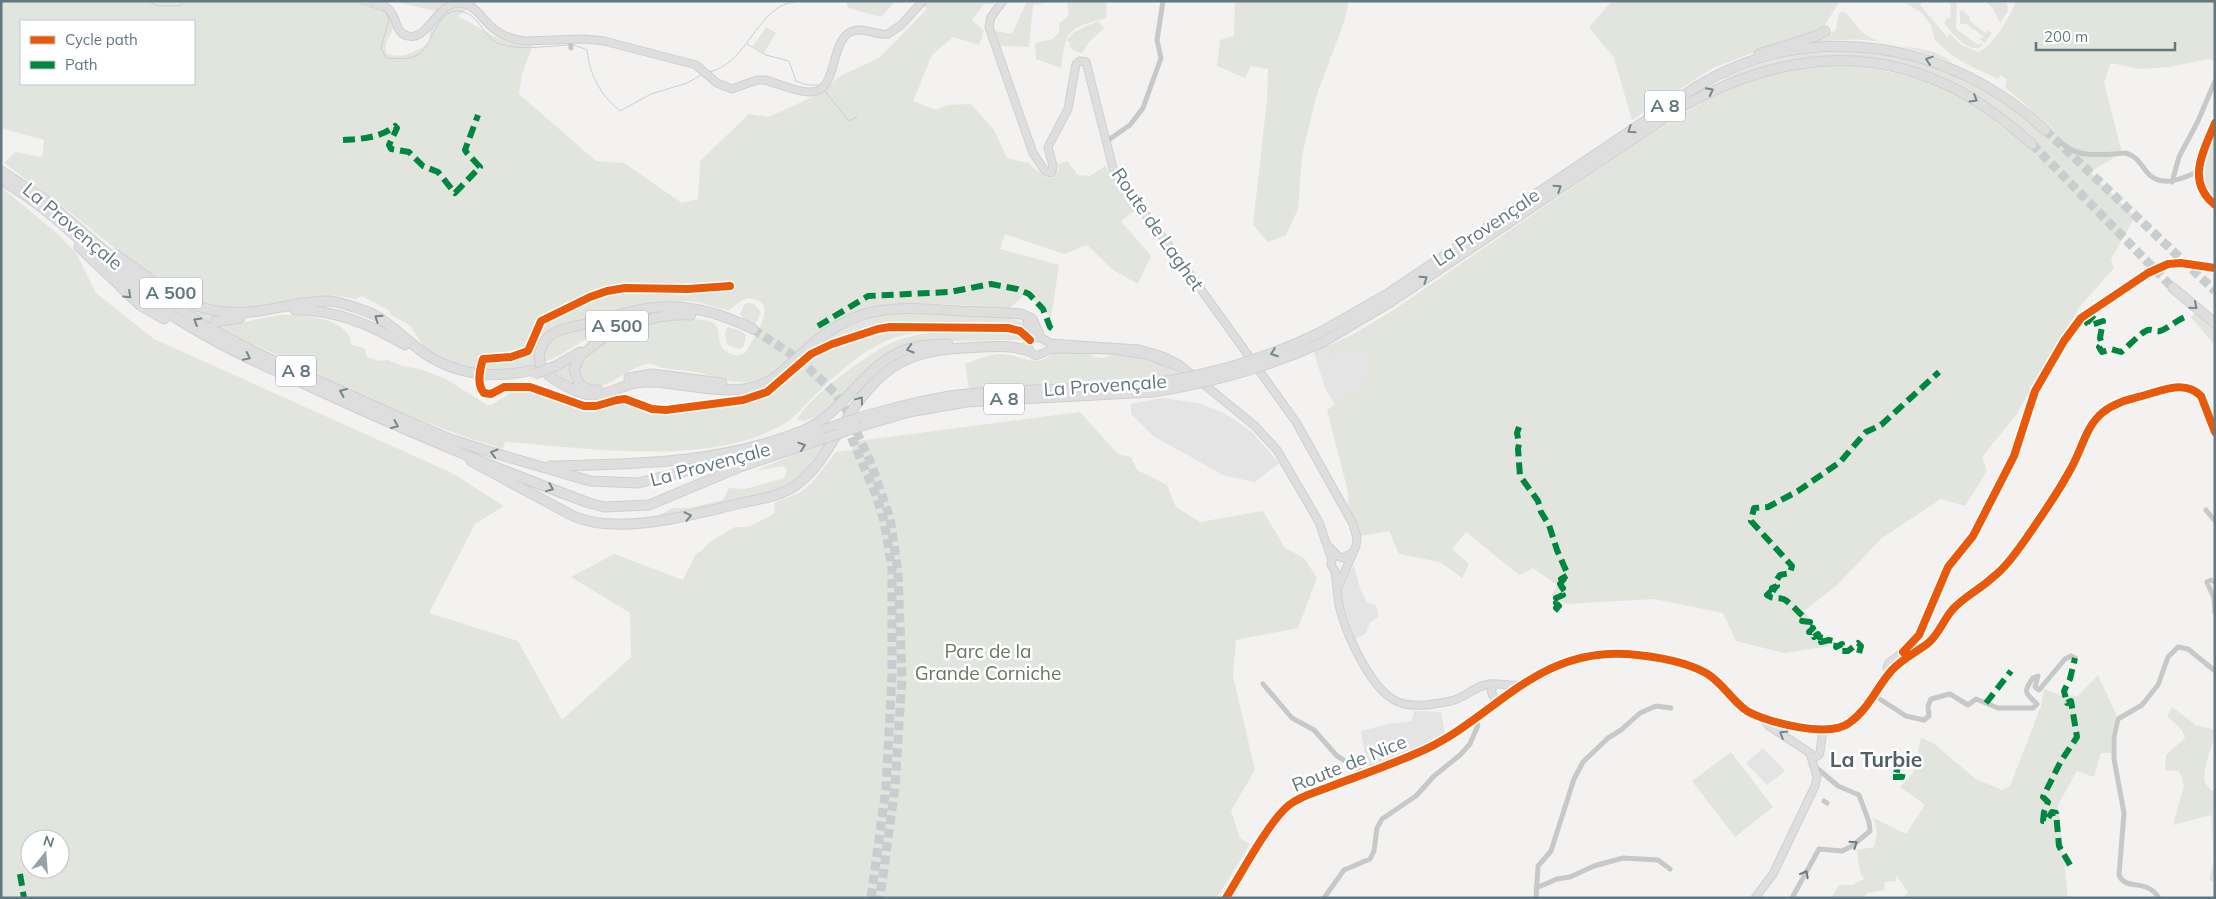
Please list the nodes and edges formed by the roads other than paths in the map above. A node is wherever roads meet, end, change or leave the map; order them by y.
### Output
1 (373, 1) edge
2 (923, 1) edge
3 (1003, 1) edge
4 (1163, 1) edge
5 (1825, 31) dead end
6 (1959, 64) dead end
7 (2215, 80) edge
8 (1702, 83) junction
9 (2014, 105) junction
10 (2215, 123) edge
11 (2044, 130) tunnel mouth
12 (1107, 141) junction
13 (2032, 144) tunnel mouth
14 (2064, 145) dead end
15 (1, 171) edge
16 (2198, 172) junction
17 (1, 180) edge
18 (2172, 182) junction
19 (2215, 205) edge
20 (52, 216) junction
21 (78, 228) junction
22 (2215, 268) edge
23 (730, 286) dead end
24 (2173, 288) tunnel mouth
25 (687, 309) junction
26 (164, 319) dead end
27 (215, 322) dead end
28 (2215, 323) edge
29 (1321, 338) junction
30 (602, 339) junction
31 (1034, 342) junction
32 (1045, 352) junction
33 (554, 364) junction
34 (481, 369) dead end
35 (1186, 370) junction
36 (534, 372) junction
37 (479, 382) dead end
38 (747, 388) junction
39 (2215, 432) edge
40 (440, 444) junction
41 (541, 466) junction
42 (2206, 510) dead end
43 (2215, 521) edge
44 (1341, 562) junction
45 (1334, 571) junction
46 (2215, 582) edge
47 (1338, 587) junction
48 (2215, 613) edge
49 (2075, 658) dead end
50 (2215, 671) edge
51 (1887, 676) junction
52 (1263, 684) dead end
53 (1521, 685) junction
54 (1505, 686) junction
55 (1497, 692) junction
56 (1875, 696) junction
57 (1671, 708) dead end
58 (1474, 718) junction
59 (1766, 718) junction
60 (1823, 730) junction
61 (1811, 755) junction
62 (1815, 769) junction
63 (1362, 774) junction
64 (1670, 869) dead end
65 (1536, 888) junction
66 (1226, 898) edge
67 (1324, 898) edge
68 (1536, 898) edge
69 (1756, 898) edge
70 (1792, 898) edge
71 (2159, 898) edge

1 - 2 main road
3 - 12 main road, Route de Laghet
4 - 12 street
5 - 8 highway
6 - 9 highway
7 - 18 street
9 -> 8 highway, La Provençale / A 8
8 -> 29 highway, La Provençale / A 8
9 - 11 highway, La Provençale / A 8
10 - 16 main road
12 - 44 main road, Route de Laghet
29 -> 13 highway, La Provençale / A 8
14 - 18 street
15 - 21 highway, La Provençale / A 8
16 - 18 street
16 - 19 main road
17 - 20 highway, La Provençale / A 8
20 -> 26 highway, A 500
20 -> 40 highway, La Provençale / A 8
36 -> 21 highway, A 500
41 -> 21 highway, La Provençale / A 8
22 - 51 main road
23 - 34 street
24 -> 28 highway
25 - 30 highway, A 500
25 - 33 highway, A 500
25 - 38 highway
27 - 36 highway, A 500
40 -> 29 highway, La Provençale / A 8, bridge
29 -> 41 highway, La Provençale / A 8, bridge
30 - 33 highway, A 500
30 - 38 highway
31 - 32 main road
31 - 32 main road
31 - 35 main road
31 - 37 street
31 - 38 highway
40 -> 31 highway
31 -> 41 highway
32 - 35 main road
33 - 36 highway, A 500, bridge
35 - 44 main road
39 - 51 main road
42 - 43 street
44 - 45 main road
44 - 45 main road
44 - 47 main road
45 - 47 main road
46 - 48 street
47 - 55 main road, Route de Nice
49 - 56 street
50 - 71 street
51 - 56 main road
52 - 63 street
53 - 54 main road, Route de Nice
53 - 55 main road, Route de Nice
53 - 59 main road, Route de Nice
54 - 55 main road
54 - 55 main road, Route de Nice
55 - 58 main road, Route de Nice
56 - 60 main road
57 - 65 street
58 - 63 main road, Route de Nice
58 - 67 street
59 - 60 main road
61 -> 59 main road
60 - 61 main road
61 - 62 main road
62 - 69 main road
70 -> 62 street
63 - 66 main road, Route de Nice
64 - 65 street
65 - 68 street

